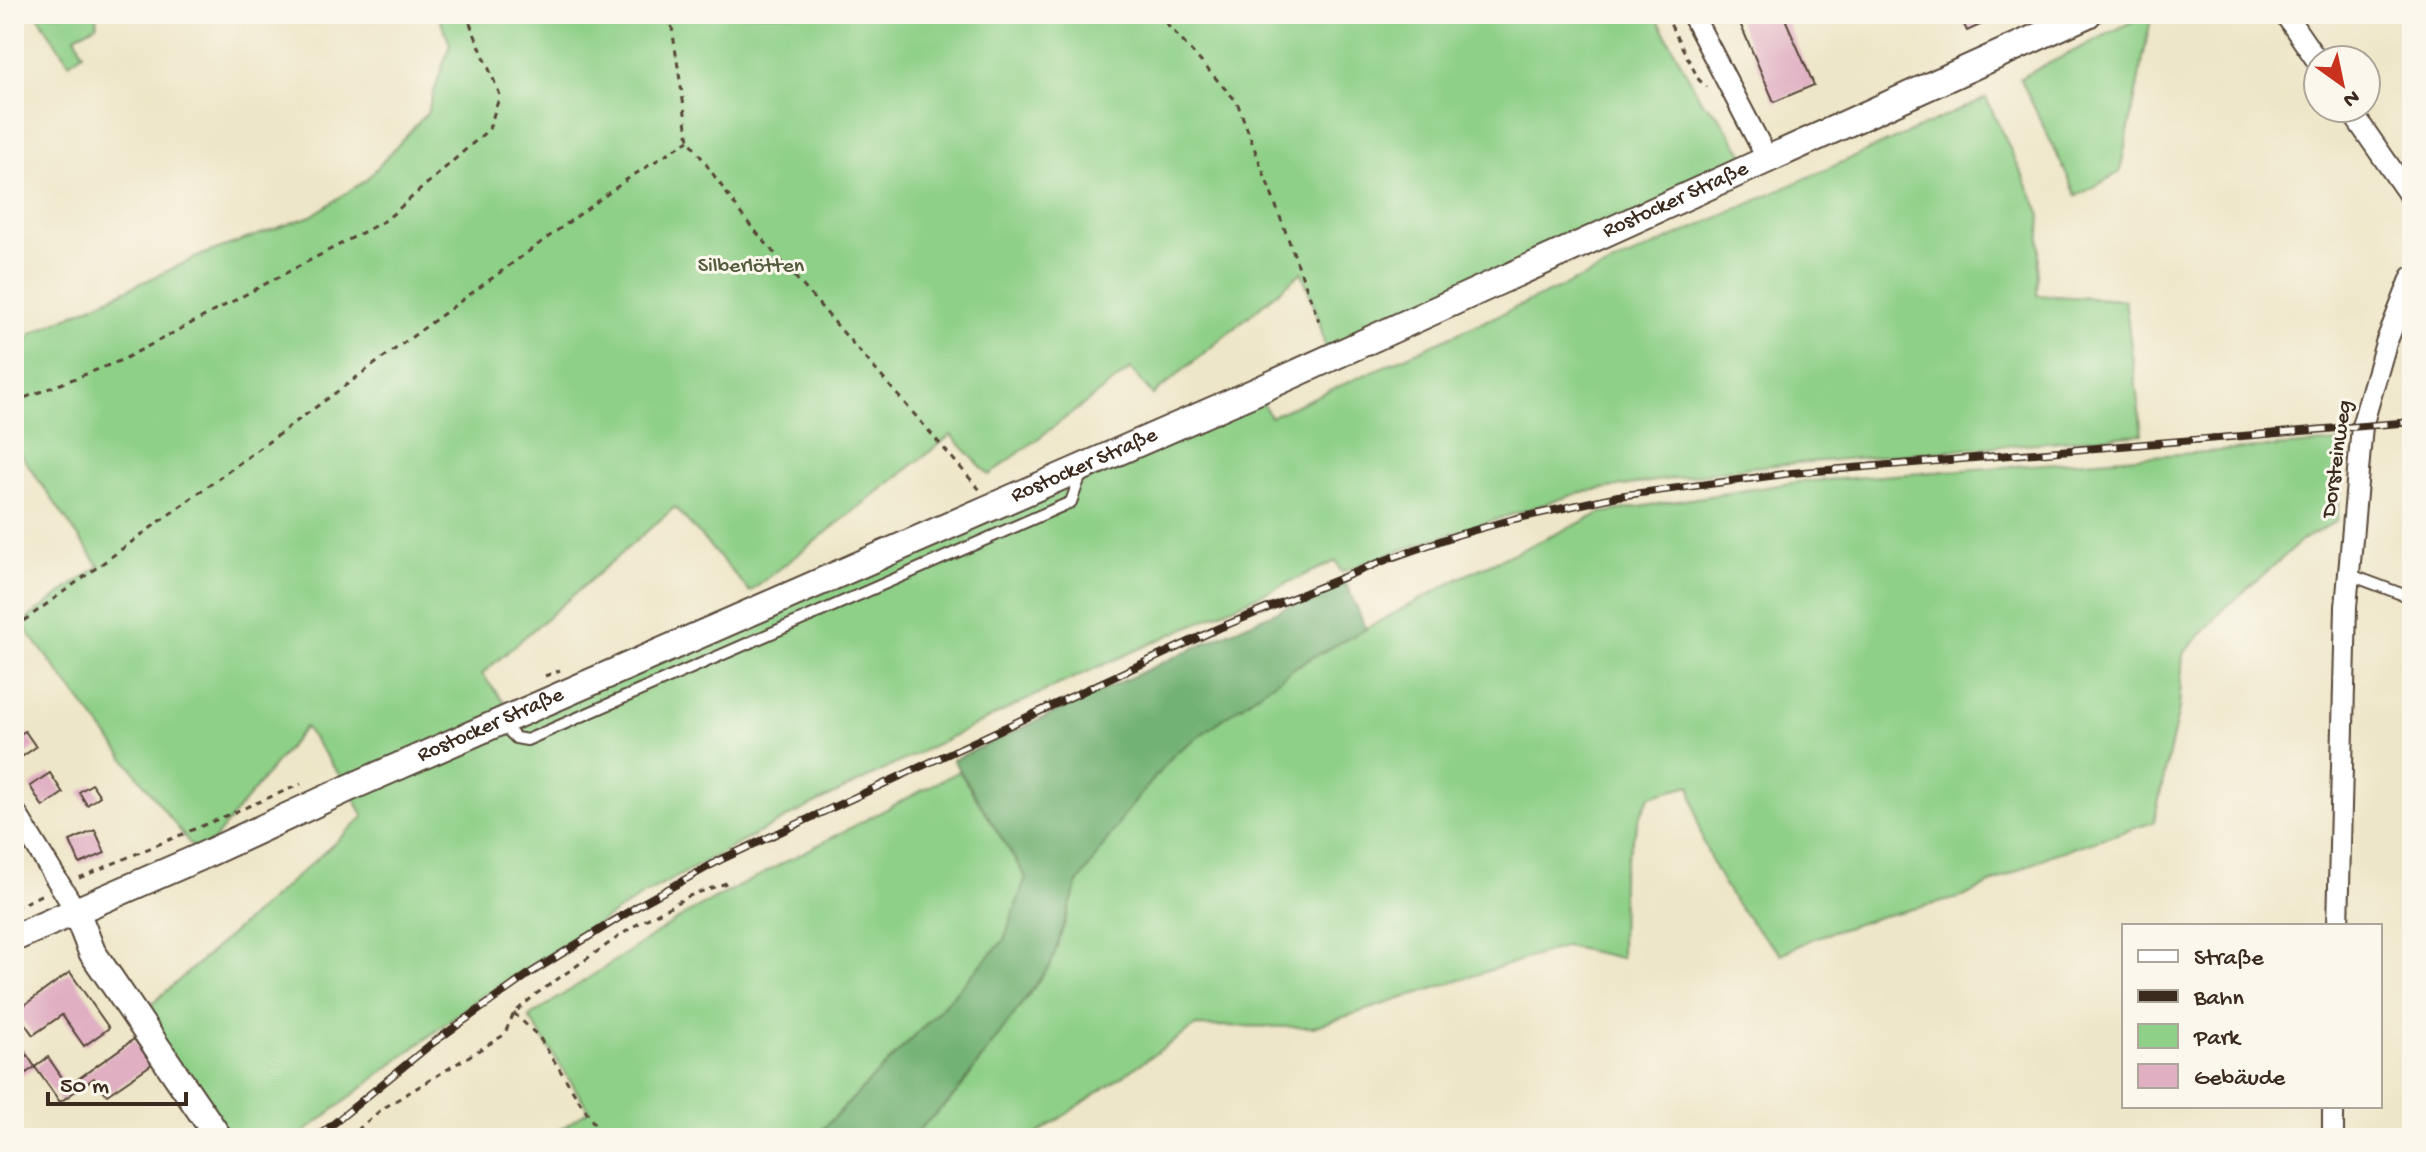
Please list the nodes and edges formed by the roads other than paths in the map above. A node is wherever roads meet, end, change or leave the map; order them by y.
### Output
1 (1692, 14) edge
2 (2088, 14) edge
3 (2285, 14) edge
4 (2306, 44) edge
5 (2360, 124) edge
6 (1768, 160) junction
7 (2412, 199) edge
8 (2412, 277) edge
9 (1083, 467) junction
10 (2348, 574) junction
11 (2412, 598) edge
12 (500, 722) junction
13 (14, 810) edge
14 (76, 911) junction
15 (2338, 924) edge
16 (14, 938) edge
17 (2333, 1108) edge
18 (219, 1138) edge
19 (2333, 1138) edge

1 - 6 street
2 - 6 street, Rostocker Straße
3 - 4 street
5 - 7 street
6 - 9 street, Rostocker Straße
8 - 10 street, Dorsteinweg
9 - 12 street, Rostocker Straße
9 - 12 lane
10 - 11 lane
10 - 15 street, Dorsteinweg
12 - 14 street, Rostocker Straße
13 - 14 street
14 - 16 street, Rostocker Straße
14 - 18 street
17 - 19 street

